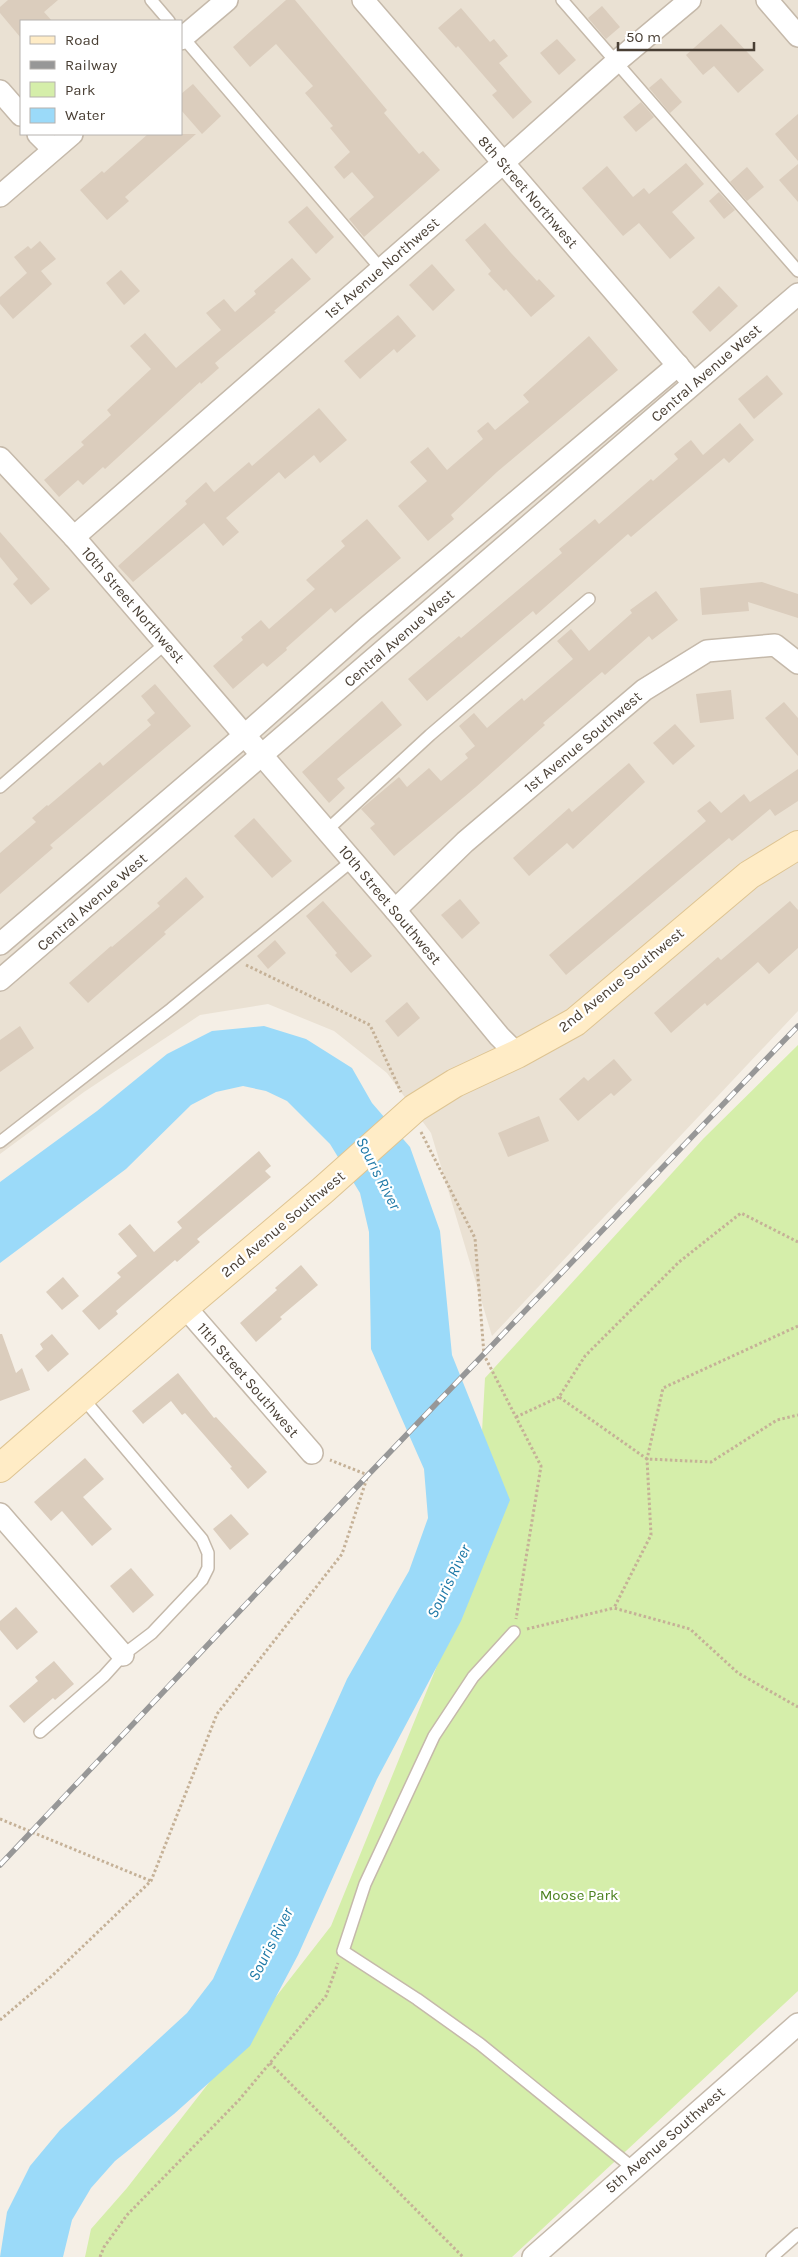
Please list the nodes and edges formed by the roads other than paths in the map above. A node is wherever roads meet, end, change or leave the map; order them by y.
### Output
1 (151, 0) edge
2 (228, 0) edge
3 (363, 0) edge
4 (562, 0) edge
5 (690, 0) edge
6 (767, 0) edge
7 (168, 20) edge
8 (798, 36) edge
9 (182, 37) edge
10 (616, 62) junction
11 (0, 91) edge
12 (20, 114) edge
13 (39, 135) edge
14 (71, 135) edge
15 (53, 150) junction
16 (503, 163) junction
17 (0, 196) edge
18 (381, 269) junction
19 (798, 271) edge
20 (798, 294) edge
21 (678, 365) junction
22 (694, 383) junction
23 (0, 458) edge
24 (74, 537) junction
25 (589, 598) dead end
26 (166, 643) junction
27 (798, 663) edge
28 (244, 735) junction
29 (263, 756) junction
30 (0, 787) edge
31 (327, 830) junction
32 (798, 845) edge
33 (353, 860) junction
34 (395, 910) junction
35 (0, 944) edge
36 (0, 980) edge
37 (517, 1054) junction
38 (0, 1142) edge
39 (185, 1307) junction
40 (82, 1396) junction
41 (312, 1454) road end
42 (0, 1468) edge
43 (0, 1514) edge
44 (514, 1632) road end
45 (123, 1655) junction
46 (40, 1732) dead end
47 (798, 2024) edge
48 (633, 2168) junction
49 (798, 2234) edge
50 (533, 2257) edge
51 (772, 2257) edge

1 - 7 lane
2 - 9 street
3 - 16 street, 8th Street Northwest
4 - 10 lane
5 - 10 street, 1st Avenue Northwest
6 - 8 street
9 - 18 lane
10 - 16 street, 1st Avenue Northwest
10 - 19 lane
11 - 12 street
13 - 15 street
14 - 15 street
15 - 17 street
16 - 18 street, 1st Avenue Northwest
16 - 21 street, 8th Street Northwest
18 - 24 street, 1st Avenue Northwest
20 - 22 street, Central Avenue West
21 - 22 street, 8th Street Northwest
21 - 28 street, Central Avenue West
22 - 29 street, Central Avenue West
23 - 24 street, 10th Street Northwest
24 - 26 street, 10th Street Northwest
25 - 31 lane
26 - 28 street, 10th Street Northwest
26 - 30 lane
27 - 34 street, 1st Avenue Southwest
28 - 29 street, 10th Street Northwest
28 - 35 street, Central Avenue West
29 - 31 street, 10th Street Southwest
29 - 36 street, Central Avenue West
31 - 33 street, 10th Street Southwest
32 - 37 street, 2nd Avenue Southwest
33 - 34 street, 10th Street Southwest
33 - 38 lane
34 - 37 street, 10th Street Southwest
37 - 39 street, 2nd Avenue Southwest
39 - 40 street, 2nd Avenue Southwest
39 - 41 street, 11th Street Southwest
40 - 42 street, 2nd Avenue Southwest
40 - 45 lane
43 - 45 street
44 - 48 lane
45 - 46 lane
47 - 48 street, 5th Avenue Southwest
48 - 50 street, 5th Avenue Southwest
49 - 51 lane

